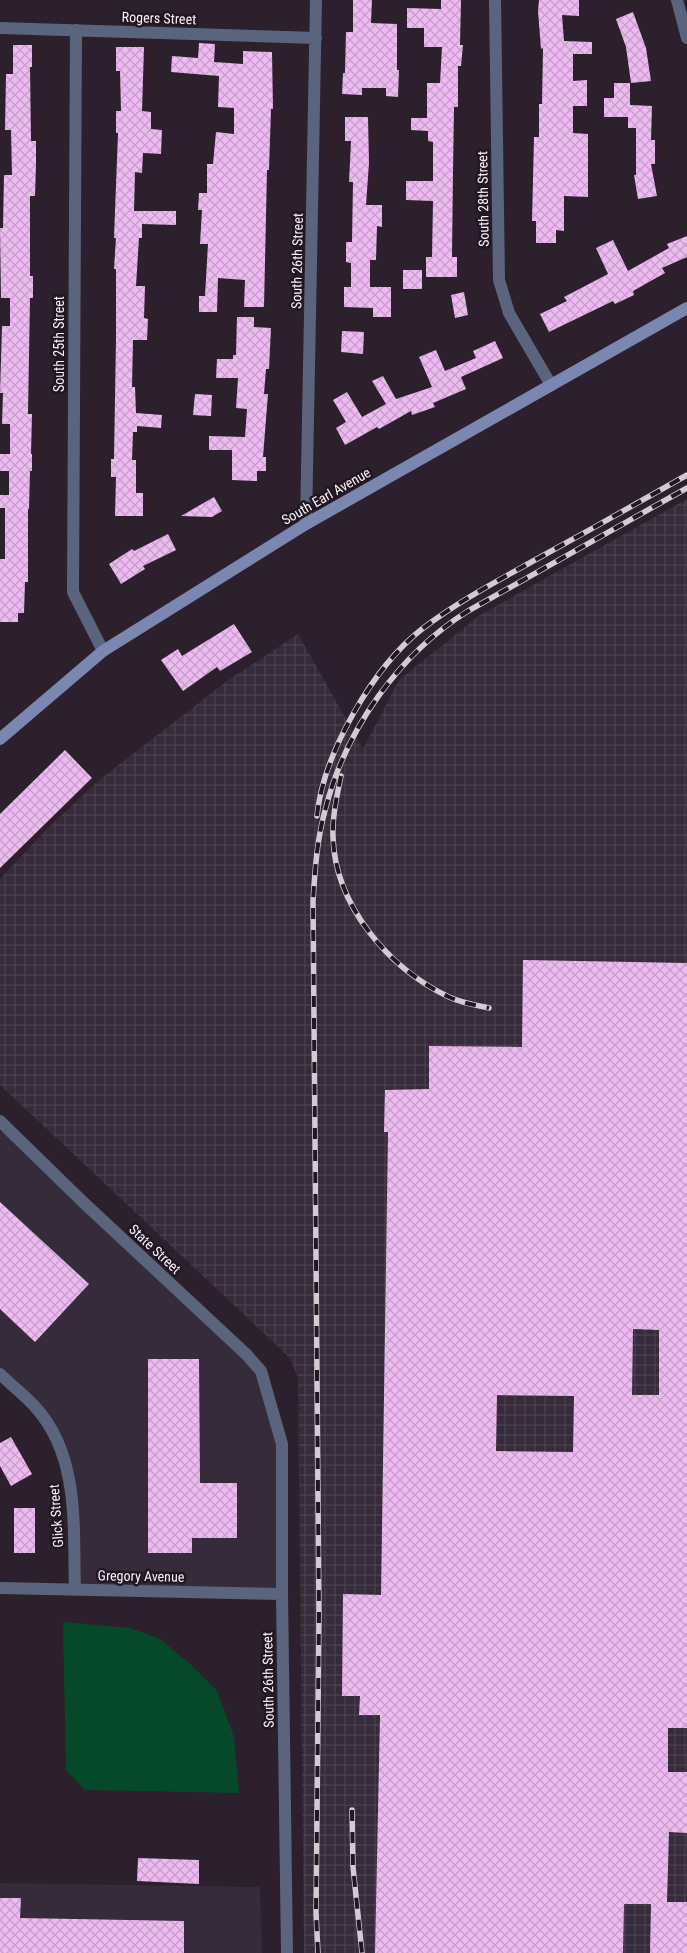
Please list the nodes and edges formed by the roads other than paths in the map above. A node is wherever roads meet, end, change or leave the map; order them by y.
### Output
1 (316, 0) edge
2 (495, 0) edge
3 (677, 0) edge
4 (0, 28) edge
5 (76, 30) junction
6 (316, 38) junction
7 (687, 38) edge
8 (687, 308) edge
9 (551, 384) junction
10 (306, 524) junction
11 (103, 651) junction
12 (0, 739) edge
13 (0, 1121) edge
14 (0, 1374) edge
15 (273, 1408) joint
16 (0, 1588) edge
17 (75, 1590) junction
18 (282, 1594) junction
19 (287, 1953) edge

1 - 6 street, South 26th Street
2 - 9 street, South 28th Street
3 - 7 street
4 - 5 street, Rogers Street
5 - 6 street, Rogers Street
5 - 11 street, South 25th Street
6 - 10 street, South 26th Street
8 - 9 street, South Earl Avenue
9 - 10 street, South Earl Avenue
10 - 11 street, South Earl Avenue
11 - 12 street, South Earl Avenue
13 - 15 street, State Street
14 - 17 street, Glick Street
15 - 18 street, South 26th Street
16 - 17 street, Gregory Avenue
17 - 18 street, Gregory Avenue
18 - 19 street, South 26th Street

